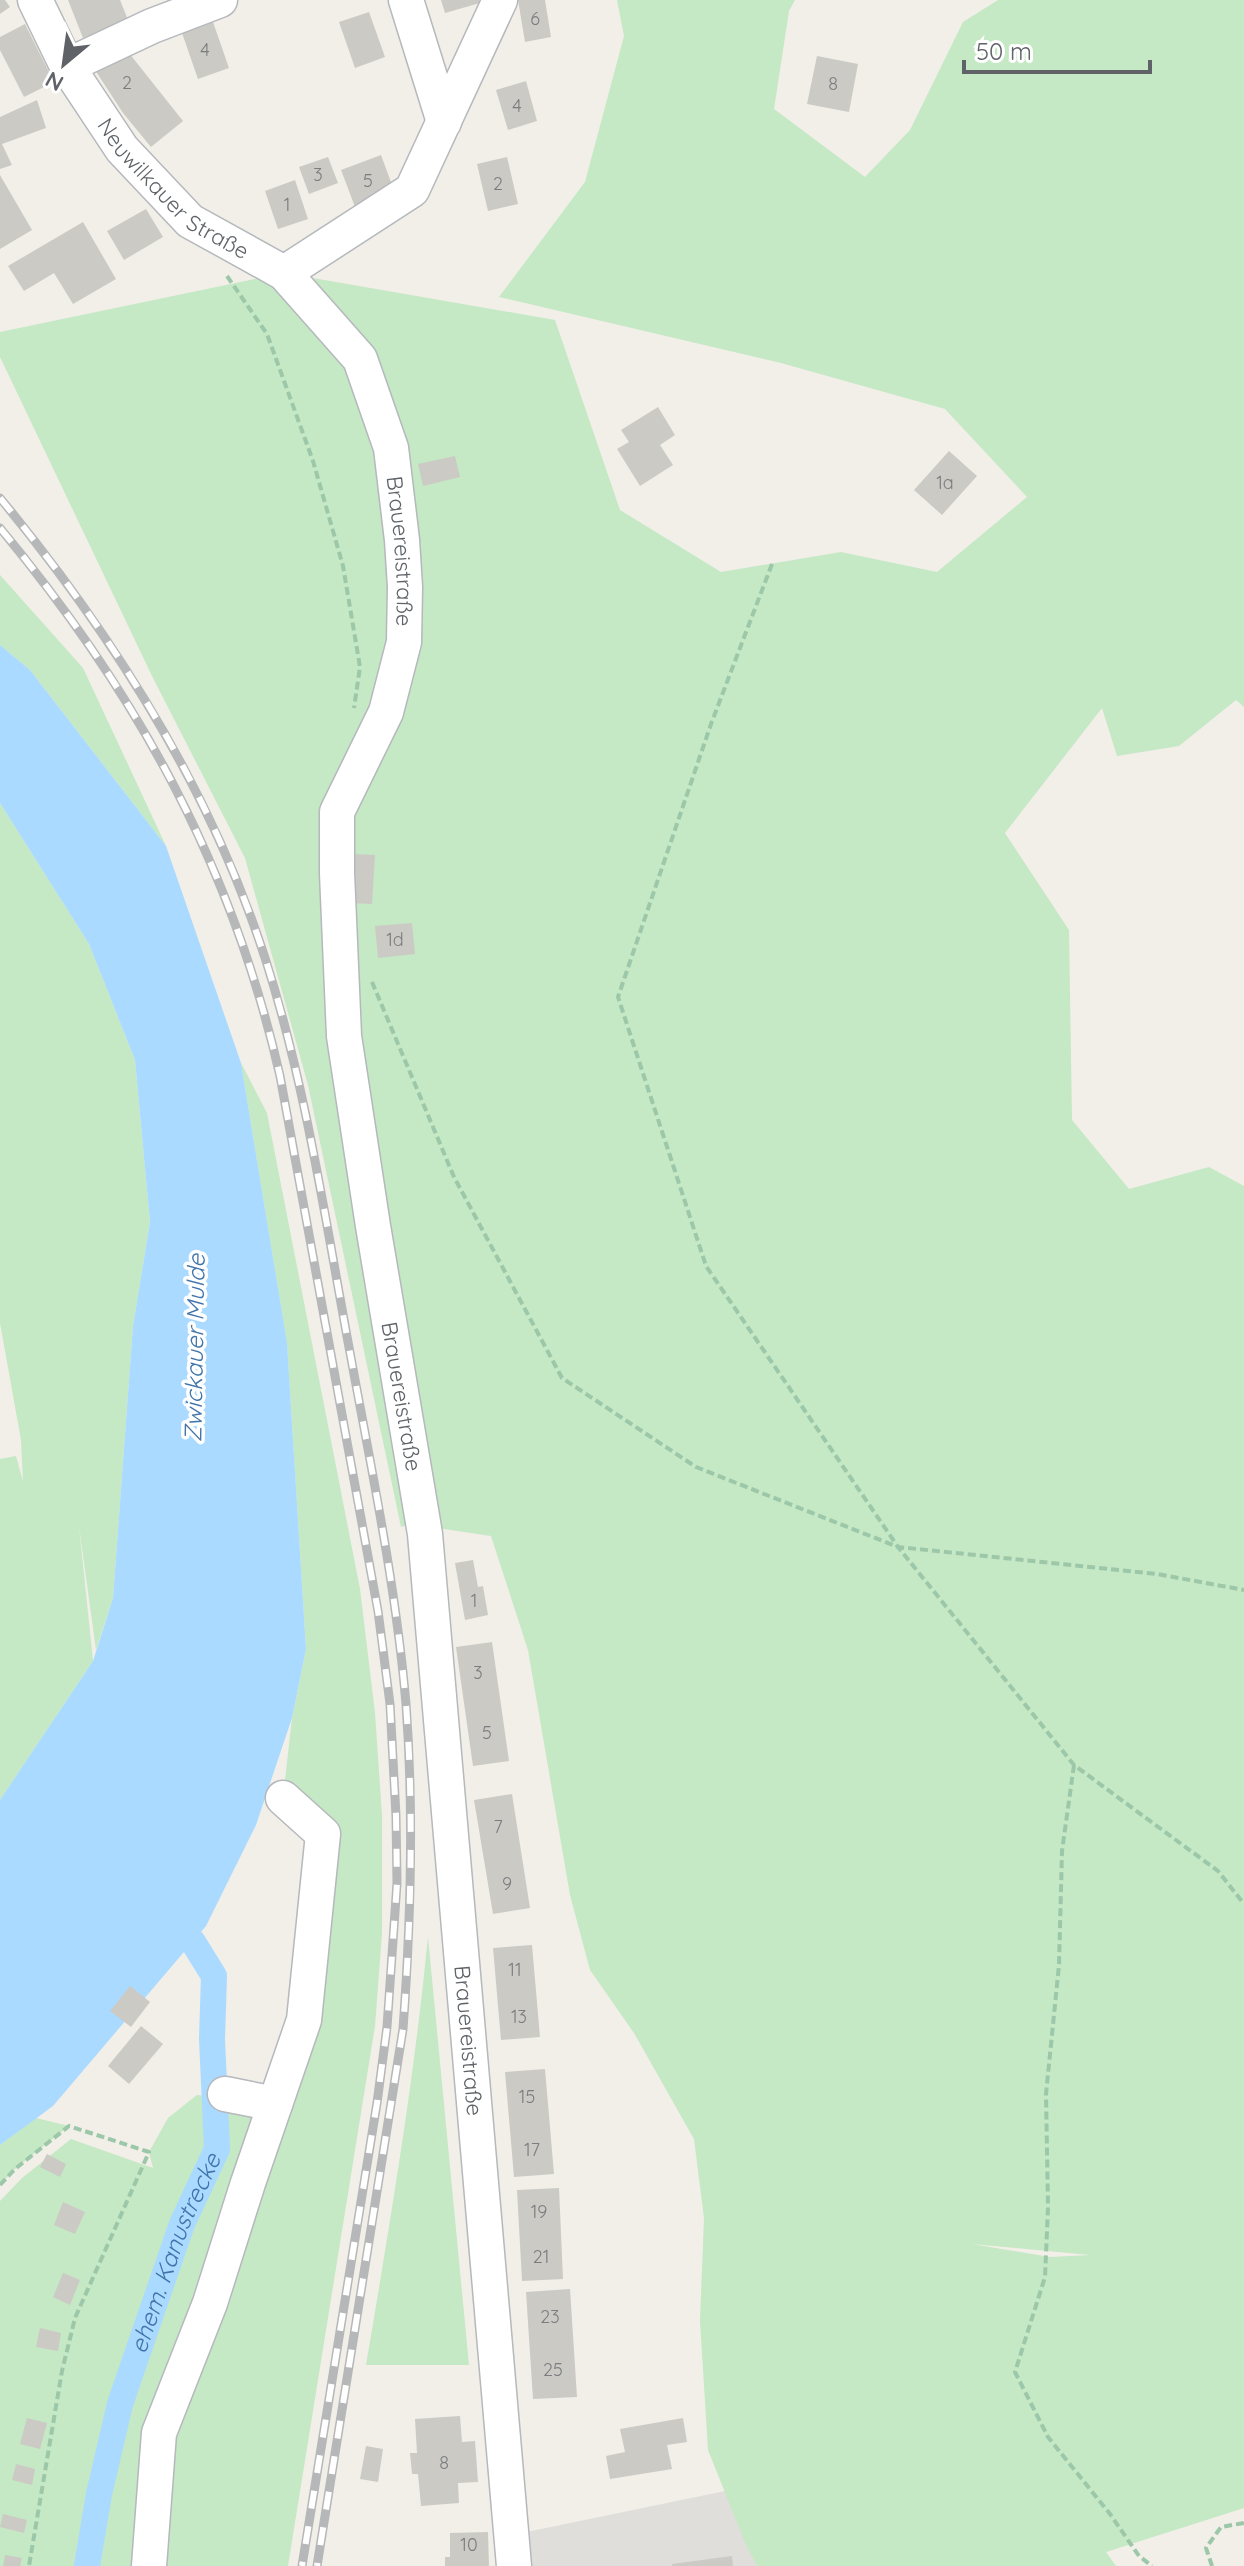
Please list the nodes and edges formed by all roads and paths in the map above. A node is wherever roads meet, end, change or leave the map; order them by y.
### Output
1 (35, 0) edge
2 (220, 0) edge
3 (406, 0) edge
4 (500, 0) edge
5 (67, 66) junction
6 (444, 122) junction
7 (224, 271) dead end
8 (284, 273) junction
9 (772, 564) dead end
10 (353, 710) dead end
11 (341, 966) junction
12 (898, 1547) junction
13 (1244, 1590) edge
14 (1074, 1765) junction
15 (283, 1798) dead end
16 (1244, 1904) edge
17 (225, 2094) dead end
18 (275, 2104) junction
19 (0, 2185) edge
20 (1244, 2523) edge
21 (29, 2566) edge
22 (149, 2566) edge
23 (514, 2566) edge
24 (1152, 2566) edge
25 (1212, 2566) edge

1 - 5 street, Neuwilkauer Straße
2 - 5 street
3 - 6 street
4 - 6 street
5 - 8 street, Neuwilkauer Straße
6 - 8 street
7 - 10 path
8 - 11 street, Brauereistraße
9 - 12 path
11 - 12 path
11 - 23 street, Brauereistraße
12 - 13 path
12 - 14 path
14 - 16 path
14 - 24 path
15 - 18 street
17 - 18 street
18 - 22 street
19 - 21 path
20 - 25 path

